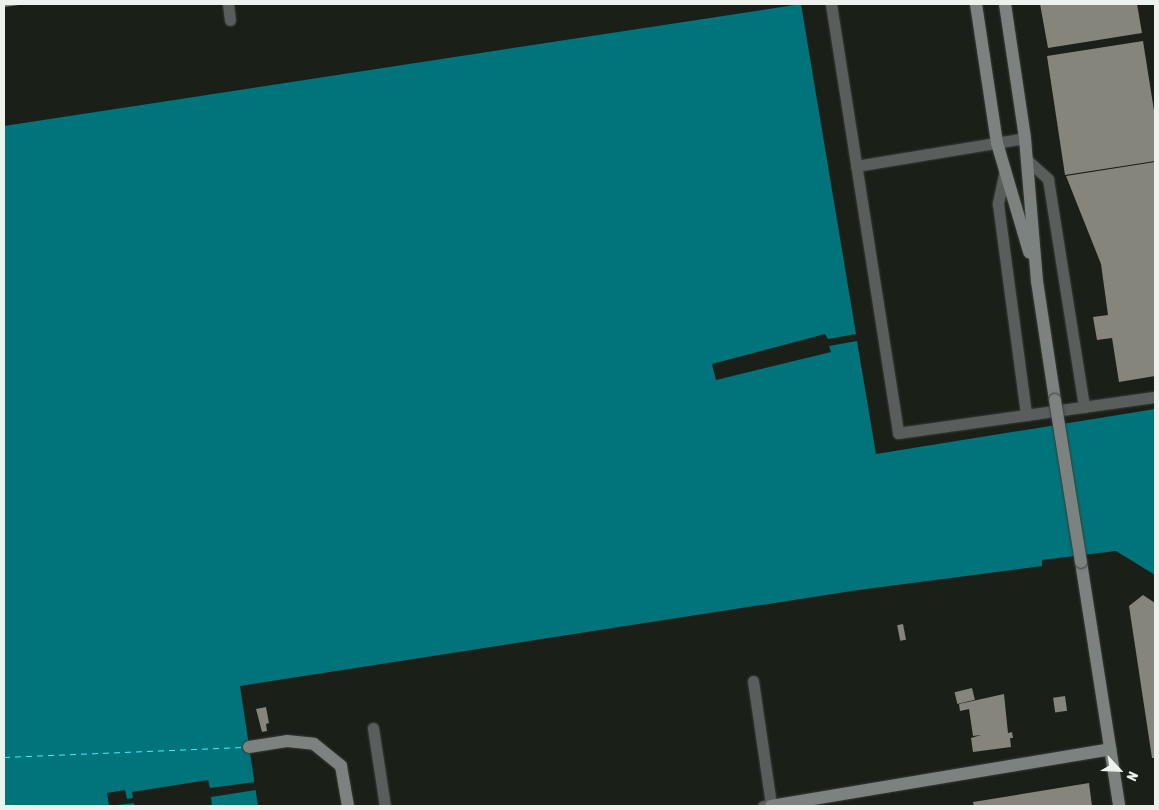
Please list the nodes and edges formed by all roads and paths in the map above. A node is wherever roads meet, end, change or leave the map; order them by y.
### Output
1 (228, 4) edge
2 (831, 4) edge
3 (976, 4) edge
4 (1005, 4) edge
5 (230, 20) dead end
6 (1025, 138) junction
7 (997, 143) junction
8 (1026, 158) junction
9 (856, 166) junction
10 (1005, 170) junction
11 (1037, 281) junction
12 (1155, 397) edge
13 (1084, 406) junction
14 (1026, 415) junction
15 (753, 681) dead end
16 (373, 728) dead end
17 (249, 747) dead end
18 (1110, 749) junction
19 (348, 806) edge
20 (385, 806) edge
21 (768, 806) edge
22 (1119, 806) edge

1 - 5 lane
2 - 9 lane
3 - 7 street
4 - 6 street
6 - 7 lane
6 - 8 street
7 - 9 lane
7 - 10 street
8 - 11 street
8 - 13 lane
9 - 14 lane
10 - 11 street
10 - 14 lane
11 - 18 street, bridge
12 - 13 lane
13 - 14 lane
15 - 21 lane
16 - 20 lane
17 - 19 street
18 - 21 street
18 - 22 street

